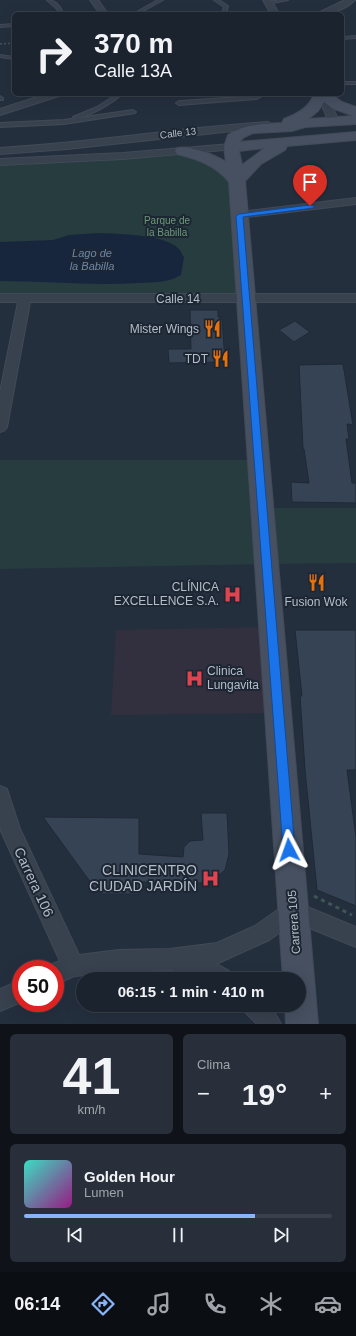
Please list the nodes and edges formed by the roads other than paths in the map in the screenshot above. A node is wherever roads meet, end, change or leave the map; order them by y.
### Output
1 (49, 0) edge
2 (94, 0) edge
3 (161, 0) edge
4 (216, 0) edge
5 (286, 0) edge
6 (351, 0) edge
7 (268, 2) edge
8 (60, 12) edge
9 (103, 12) edge
10 (139, 12) edge
11 (225, 12) edge
12 (274, 12) edge
13 (326, 12) edge
14 (12, 25) edge
15 (0, 26) edge
16 (356, 37) edge
17 (344, 38) edge
18 (0, 56) edge
19 (12, 58) edge
20 (344, 83) edge
21 (356, 84) edge
22 (49, 96) edge
23 (117, 96) edge
24 (233, 96) edge
25 (259, 96) edge
26 (321, 96) edge
27 (323, 96) edge
28 (325, 96) edge
29 (179, 103) dead end
30 (0, 112) edge
31 (133, 112) dead end
32 (356, 112) edge
33 (356, 120) edge
34 (64, 122) junction
35 (334, 122) junction
36 (303, 123) junction
37 (284, 124) junction
38 (0, 125) edge
39 (356, 136) edge
40 (331, 138) junction
41 (298, 142) junction
42 (231, 147) junction
43 (0, 151) edge
44 (182, 151) junction
45 (0, 162) edge
46 (237, 181) junction
47 (356, 201) edge
48 (239, 216) junction
49 (0, 298) edge
50 (25, 298) junction
51 (356, 298) edge
52 (246, 299) junction
53 (0, 427) edge
54 (0, 795) edge
55 (5, 831) edge
56 (293, 911) junction
57 (356, 937) edge
58 (60, 960) edge
59 (170, 960) junction
60 (64, 970) edge
61 (209, 972) edge
62 (297, 972) edge
63 (12, 994) edge
64 (0, 1000) edge
65 (262, 1012) edge
66 (301, 1012) edge
67 (270, 1024) edge
68 (302, 1024) edge

1 - 8 lane
2 - 9 street
3 - 10 lane
4 - 11 lane
5 - 7 lane
6 - 13 street
7 - 12 street
14 - 15 lane
16 - 17 lane
18 - 19 lane
20 - 21 lane
22 - 30 street
23 - 34 lane
24 - 25 lane
24 - 29 lane
26 - 37 main road
27 - 35 street
28 - 32 main road
31 - 34 lane
33 - 35 main road, Calle 13
34 - 38 lane
35 - 36 main road, Calle 13
35 - 40 main road
36 - 37 main road, Calle 13
36 - 42 main road
37 - 43 street, Calle 13
39 - 40 main road, Calle 13
40 - 41 main road, Calle 13
41 - 42 main road, Calle 13
41 - 46 main road
42 - 44 street, Calle 13
42 - 46 main road, Carrera 105
44 - 45 street, Calle 13
44 - 46 main road
46 - 48 main road, Carrera 105
47 - 48 street
48 - 52 main road, Carrera 105
49 - 50 street, Calle 14
50 - 52 street, Calle 14
50 - 53 street
51 - 52 street, Calle 14
52 - 56 main road, Carrera 105
54 - 55 street, Carrera 106
55 - 58 street, Carrera 106
56 - 57 street
56 - 59 street
56 - 62 main road, Carrera 105
59 - 60 street
59 - 61 street
63 - 64 street
65 - 67 street
66 - 68 main road

